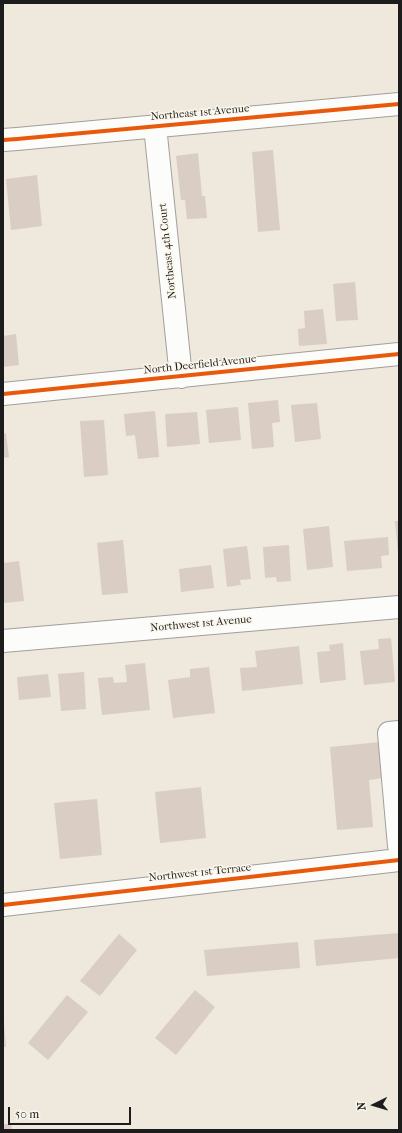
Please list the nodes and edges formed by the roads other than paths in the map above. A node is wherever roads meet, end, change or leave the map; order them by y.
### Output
1 (399, 104) edge
2 (155, 126) junction
3 (3, 140) edge
4 (399, 354) edge
5 (181, 377) junction
6 (3, 394) edge
7 (399, 607) edge
8 (3, 641) edge
9 (399, 732) edge
10 (399, 846) edge
11 (399, 860) edge
12 (3, 905) edge

1 - 2 street, Northeast 1st Avenue
2 - 3 street, Northeast 1st Avenue
2 - 5 street, Northeast 4th Court
4 - 5 street, North Deerfield Avenue
5 - 6 street, North Deerfield Avenue
7 - 8 street, Northwest 1st Avenue
9 - 10 street
11 - 12 street, Northwest 1st Terrace

